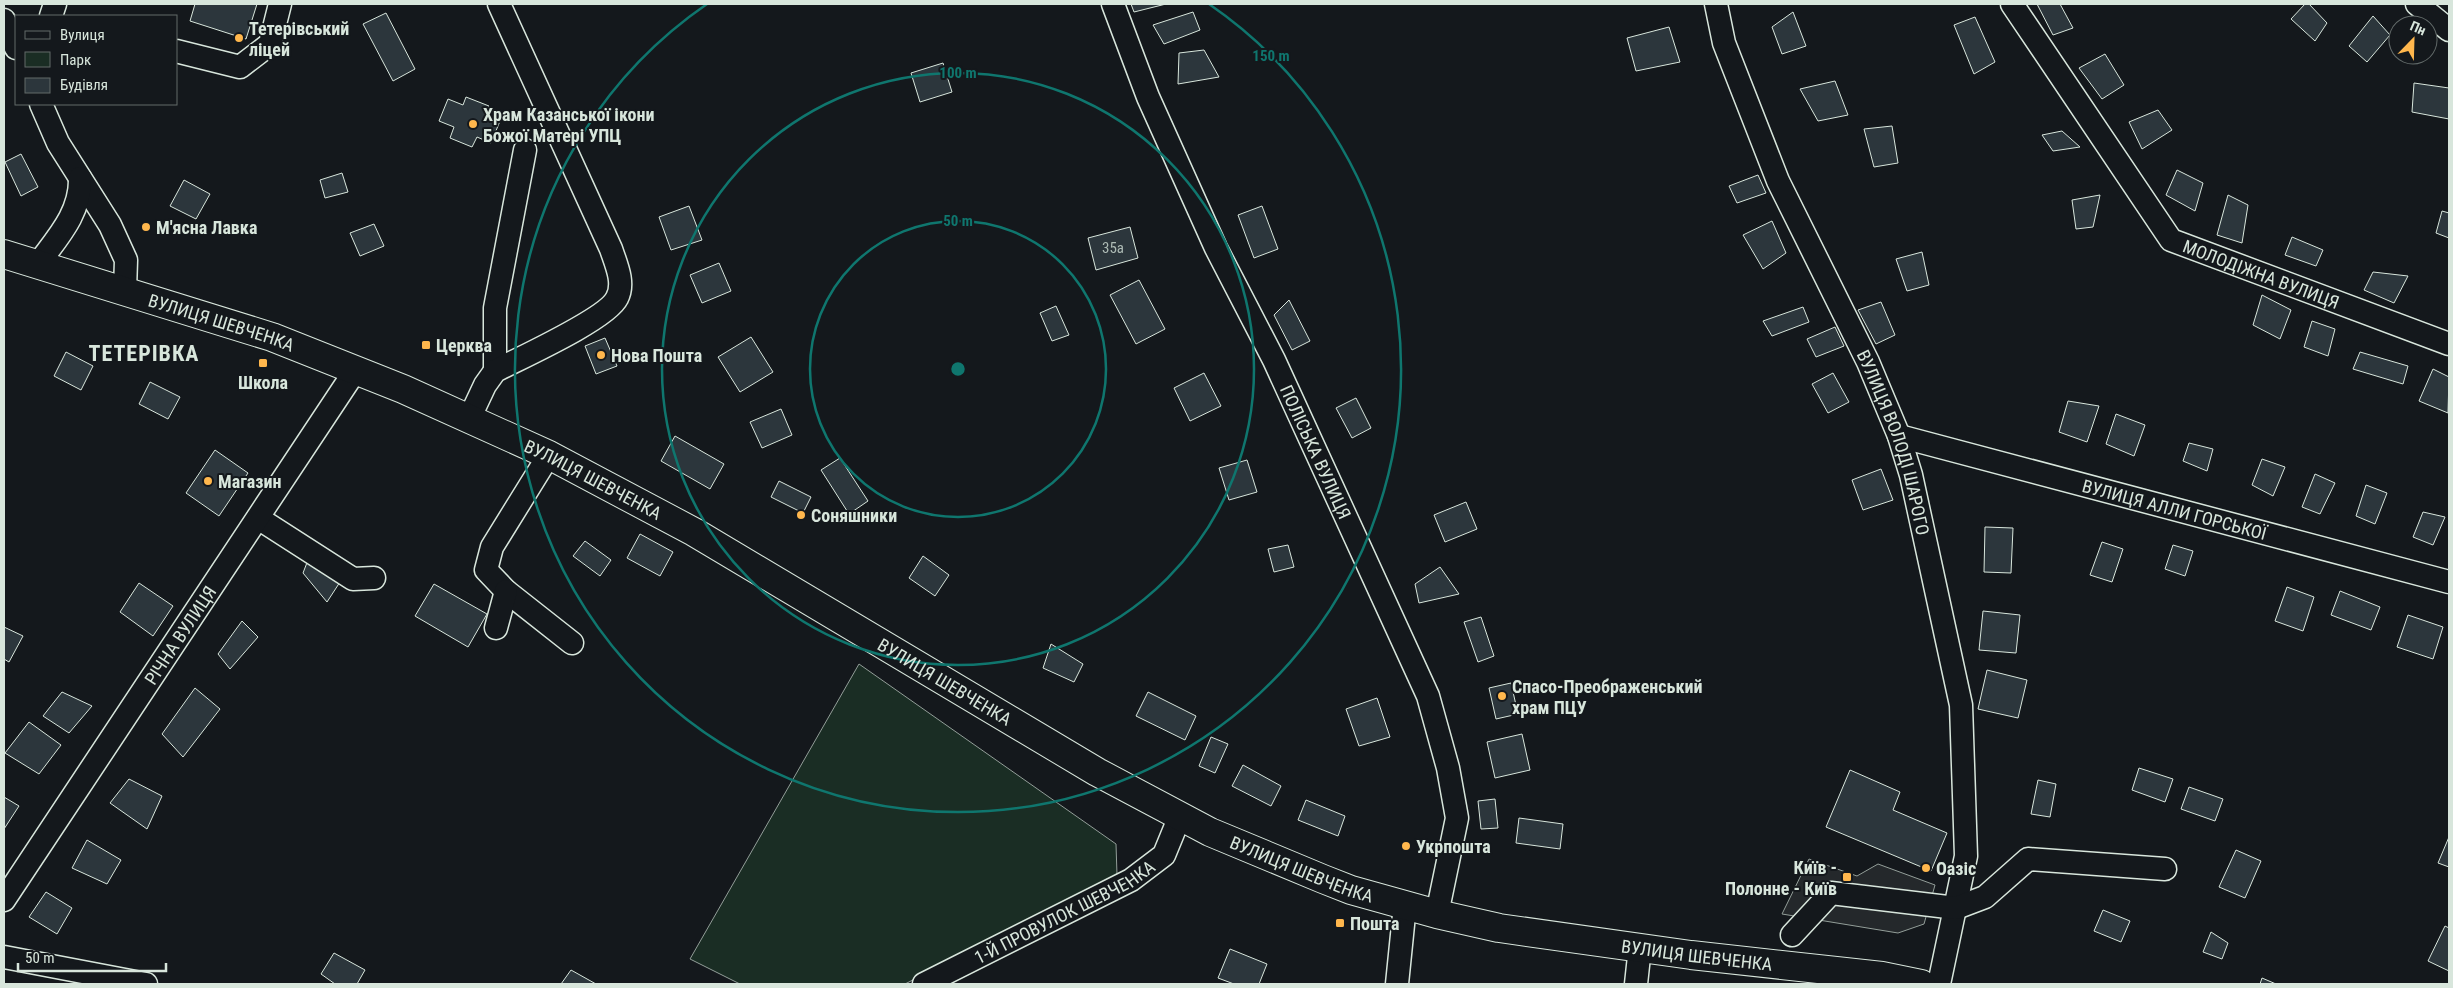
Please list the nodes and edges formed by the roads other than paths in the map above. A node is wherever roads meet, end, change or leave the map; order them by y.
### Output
1 (280, 4) edge
2 (499, 4) edge
3 (1113, 4) edge
4 (1716, 4) edge
5 (2012, 4) edge
6 (2417, 4) edge
7 (4, 20) edge
8 (2449, 30) edge
9 (15, 46) edge
10 (178, 52) edge
11 (41, 105) edge
12 (525, 150) dead end
13 (80, 178) junction
14 (4, 254) edge
15 (38, 264) junction
16 (125, 290) junction
17 (2449, 344) edge
18 (356, 371) junction
19 (495, 371) junction
20 (469, 419) junction
21 (1899, 436) junction
22 (549, 455) junction
23 (258, 518) junction
24 (374, 578) dead end
25 (2449, 582) edge
26 (506, 591) junction
27 (496, 628) dead end
28 (572, 643) dead end
29 (1180, 816) junction
30 (2165, 869) dead end
31 (4, 900) edge
32 (1405, 905) junction
33 (1956, 908) junction
34 (1437, 914) junction
35 (1792, 935) dead end
36 (1640, 948) junction
37 (4, 957) edge
38 (146, 984) edge
39 (924, 984) edge
40 (1397, 984) edge
41 (1636, 984) edge
42 (1922, 984) edge
43 (1940, 984) edge

1 - 10 street
2 - 19 street
3 - 34 street, ПОЛІСЬКА ВУЛИЦЯ
4 - 21 street, ВУЛИЦЯ ВОЛОДІ ШАРОГО
5 - 17 street, МОЛОДІЖНА ВУЛИЦЯ
6 - 8 street
7 - 9 street
11 - 13 street
12 - 19 street
13 - 15 street
13 - 16 street
14 - 15 main road, ВУЛИЦЯ ШЕВЧЕНКА
15 - 16 main road, ВУЛИЦЯ ШЕВЧЕНКА
16 - 18 main road, ВУЛИЦЯ ШЕВЧЕНКА
18 - 20 main road, ВУЛИЦЯ ШЕВЧЕНКА
18 - 23 street, РІЧНА ВУЛИЦЯ
19 - 20 street
20 - 22 main road, ВУЛИЦЯ ШЕВЧЕНКА
21 - 25 street, ВУЛИЦЯ АЛЛИ ГОРСЬКОЇ
21 - 33 street, ВУЛИЦЯ ВОЛОДІ ШАРОГО
22 - 26 street
22 - 29 main road, ВУЛИЦЯ ШЕВЧЕНКА
23 - 24 street
23 - 31 street, РІЧНА ВУЛИЦЯ
26 - 27 street
26 - 28 street
29 - 32 main road, ВУЛИЦЯ ШЕВЧЕНКА
29 - 39 street, 1-Й ПРОВУЛОК ШЕВЧЕНКА
30 - 33 street
32 - 34 main road, ВУЛИЦЯ ШЕВЧЕНКА
32 - 40 street
33 - 35 street
33 - 43 street, ВУЛИЦЯ ВОЛОДІ ШАРОГО
34 - 36 main road, ВУЛИЦЯ ШЕВЧЕНКА
36 - 41 street
36 - 42 main road, ВУЛИЦЯ ШЕВЧЕНКА
37 - 38 street

